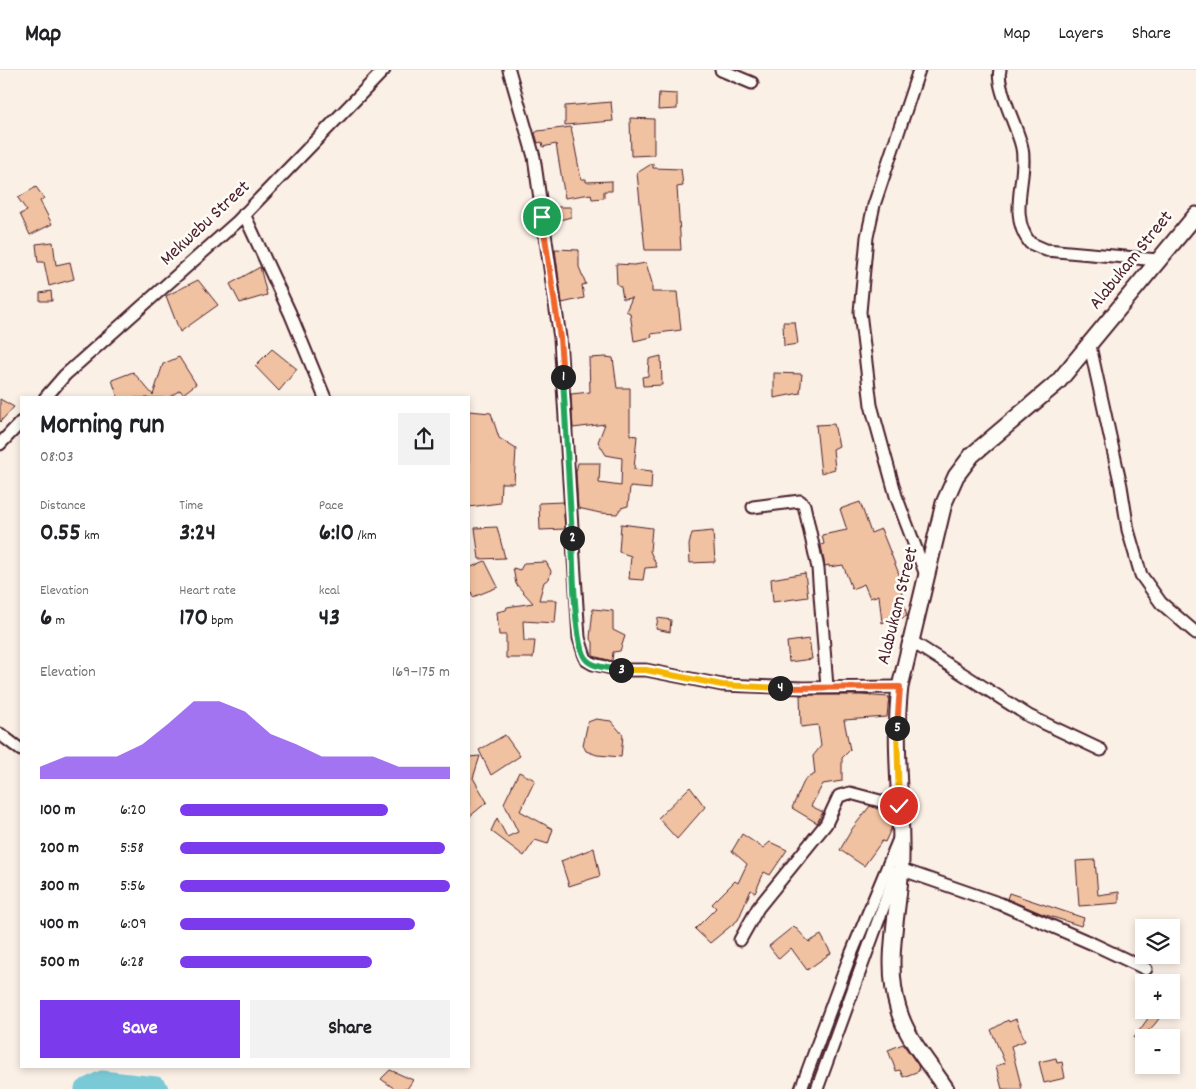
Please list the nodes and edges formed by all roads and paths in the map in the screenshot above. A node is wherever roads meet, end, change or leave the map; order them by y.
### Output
1 (384, 70) edge
2 (509, 70) edge
3 (721, 70) edge
4 (919, 70) edge
5 (1000, 70) edge
6 (752, 83) dead end
7 (244, 214) junction
8 (1196, 215) edge
9 (1158, 260) junction
10 (1090, 346) junction
11 (46, 396) edge
12 (324, 396) edge
13 (20, 423) edge
14 (0, 444) edge
15 (753, 508) dead end
16 (926, 575) junction
17 (1196, 633) edge
18 (911, 641) junction
19 (827, 686) junction
20 (900, 687) junction
21 (0, 734) edge
22 (20, 749) edge
23 (1101, 750) dead end
24 (899, 806) junction
25 (900, 835) junction
26 (901, 864) junction
27 (740, 940) dead end
28 (1146, 969) dead end
29 (802, 1089) edge
30 (817, 1089) edge
31 (946, 1089) edge

1 - 7 street, Mekwebu Street
2 - 19 street
3 - 6 street
4 - 16 street
5 - 9 street
7 - 11 street, Mekwebu Street
7 - 12 street
8 - 9 street, Alabukam Street
9 - 10 street, Alabukam Street
10 - 16 street, Alabukam Street
10 - 17 street
13 - 14 street
15 - 19 street
16 - 18 street, Alabukam Street
18 - 20 street, Alabukam Street
18 - 23 street
19 - 20 street
20 - 24 street, Alabukam Street
21 - 22 street
24 - 25 street, Alabukam Street
24 - 27 street
25 - 26 street, Alabukam Street
25 - 29 street
26 - 28 street
26 - 30 street
26 - 31 street, Alabukam Street

